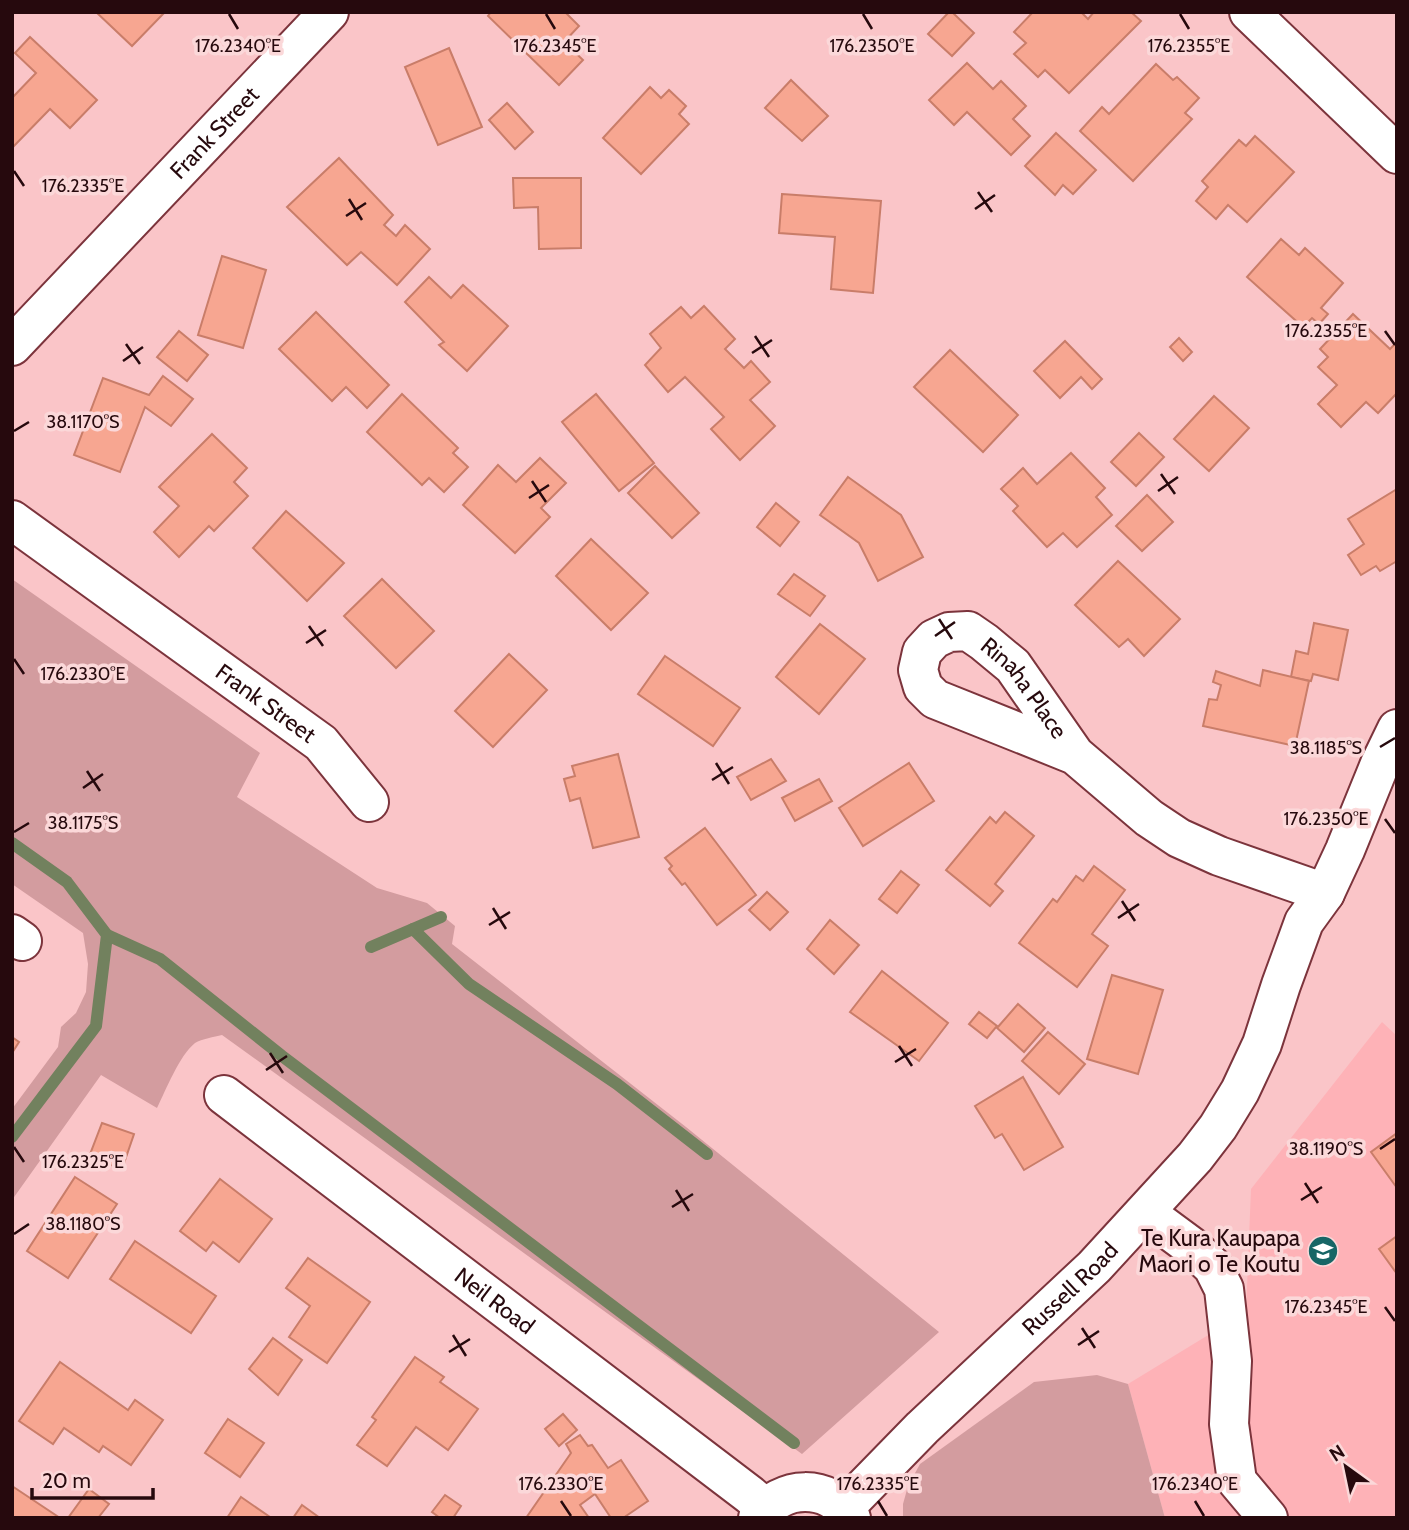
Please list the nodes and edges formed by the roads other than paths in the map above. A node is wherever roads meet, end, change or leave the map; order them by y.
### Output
1 (329, 12) edge
2 (1250, 12) edge
3 (1397, 154) edge
4 (12, 346) edge
5 (12, 520) edge
6 (1397, 729) edge
7 (1075, 755) dead end
8 (369, 802) dead end
9 (1325, 892) junction
10 (224, 1095) dead end
11 (1146, 1213) junction
12 (761, 1513) edge
13 (848, 1513) edge
14 (1268, 1518) edge

1 - 4 street, Frank Street
2 - 3 street
5 - 8 street, Frank Street
6 - 9 street, Russell Road
7 - 9 street, Rinaha Place
9 - 11 street, Russell Road
10 - 12 street, Neil Road
11 - 13 street, Russell Road
11 - 14 street
12 - 13 street

